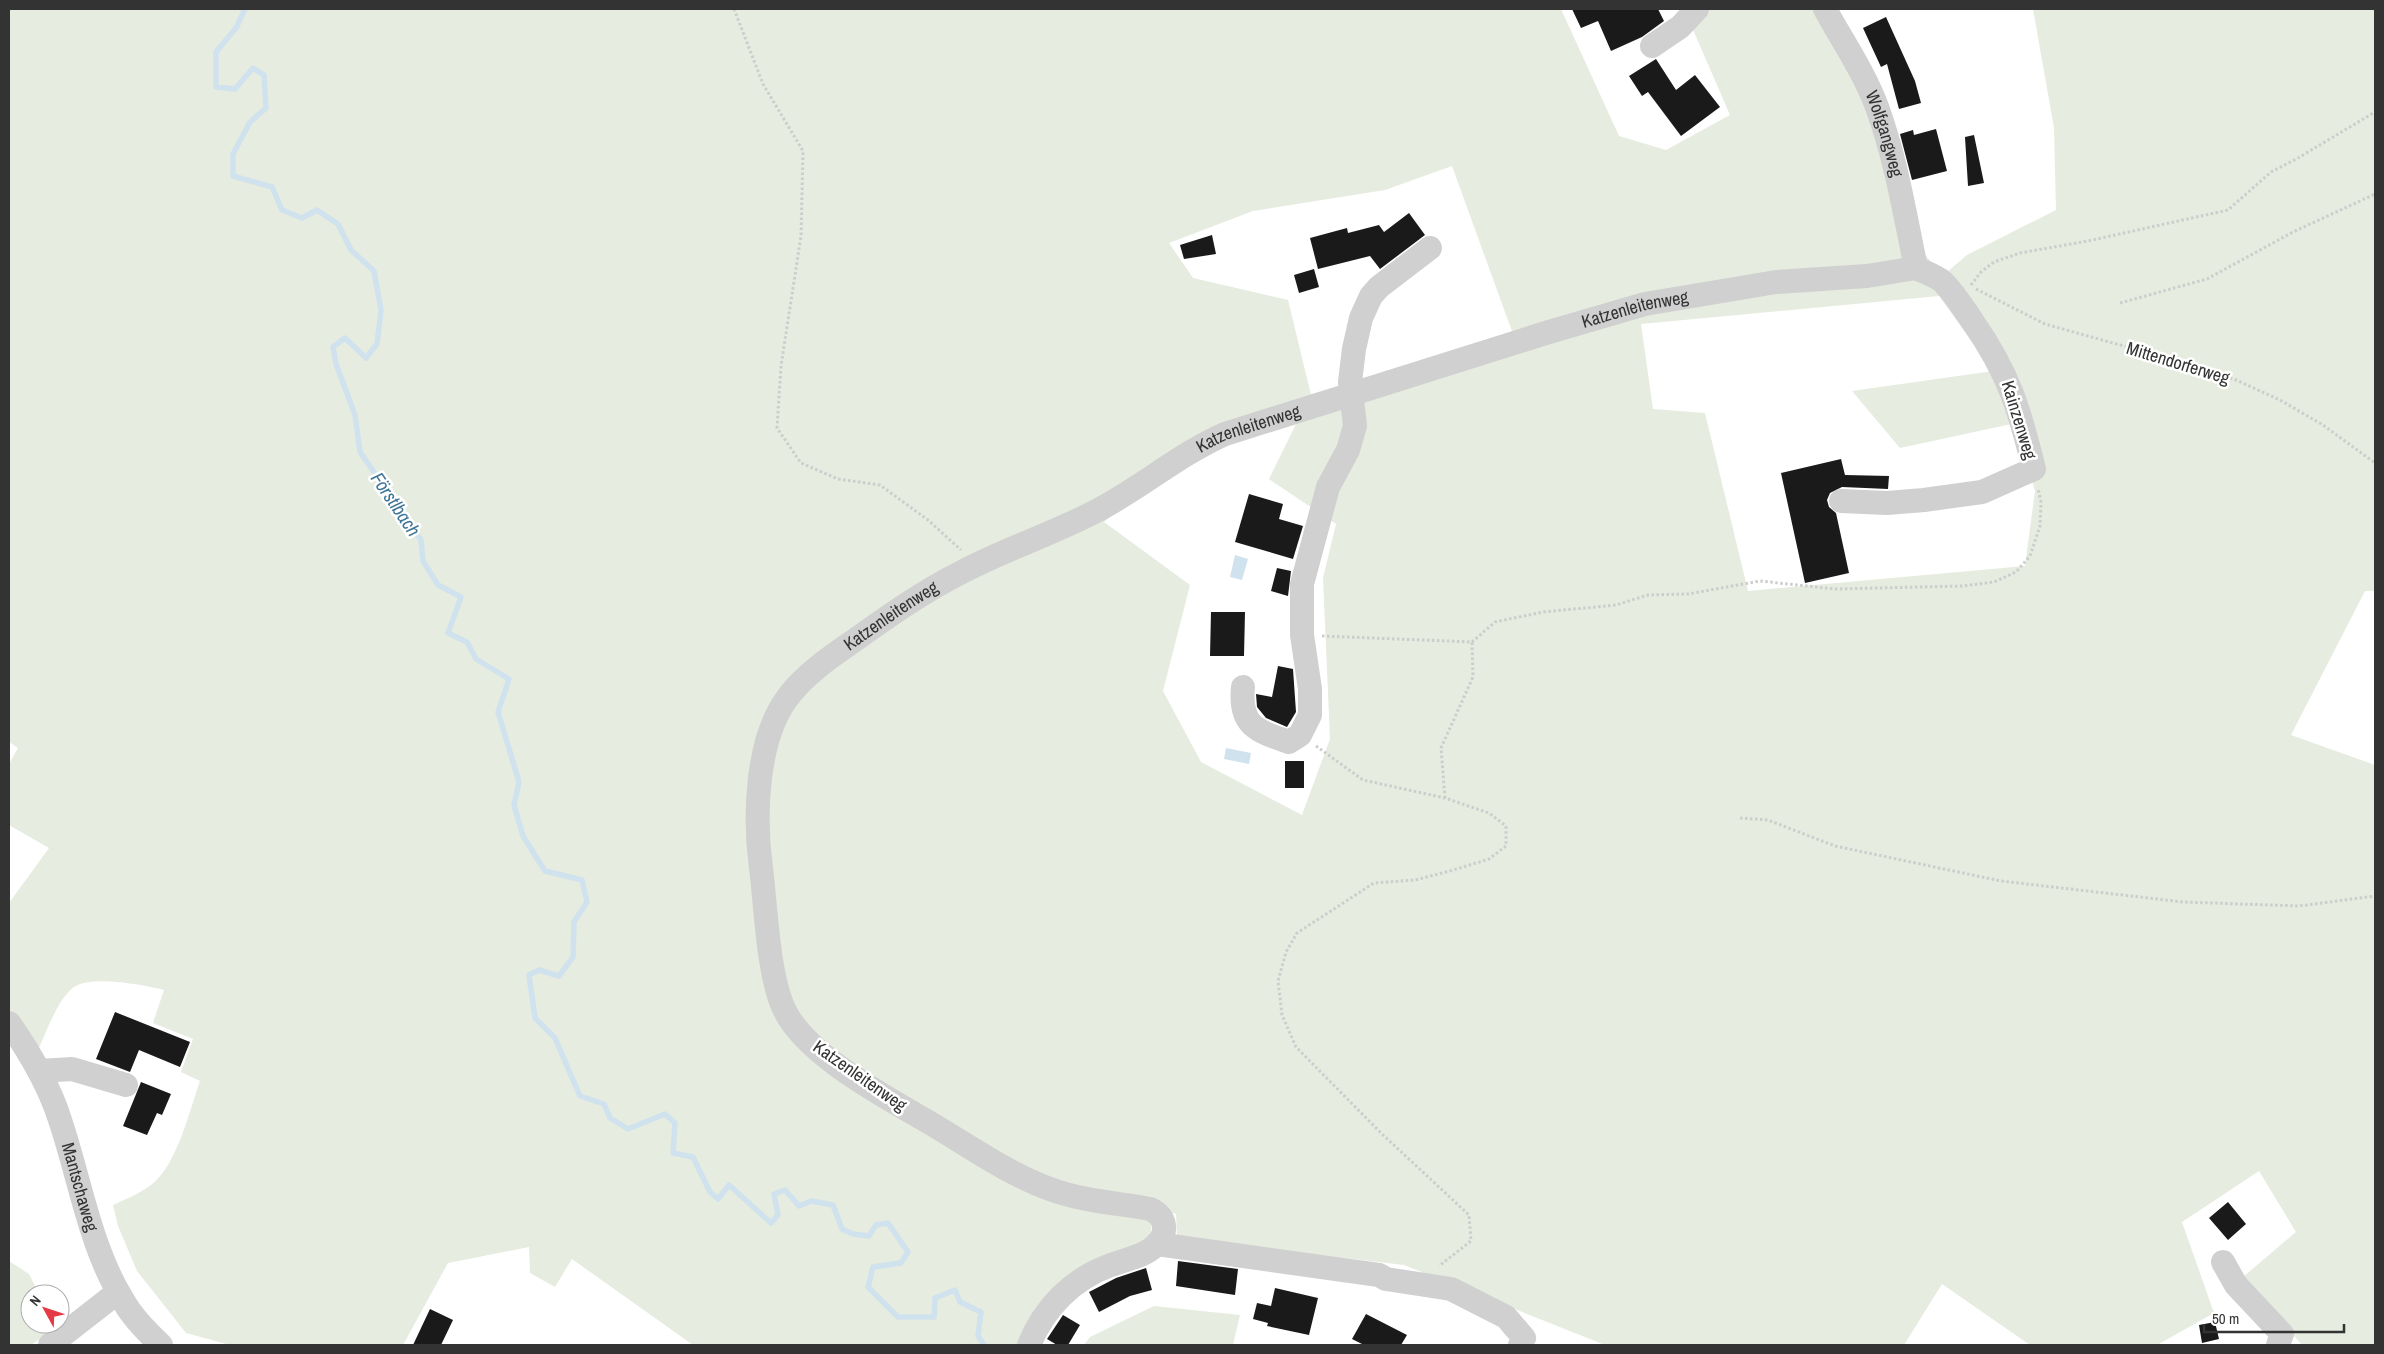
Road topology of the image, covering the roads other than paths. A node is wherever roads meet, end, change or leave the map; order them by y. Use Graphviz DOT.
graph roads {
  1 [pos="1697,9"];
  2 [pos="1825,9"];
  3 [pos="1652,46"];
  4 [pos="1430,248"];
  5 [pos="1916,268"];
  6 [pos="1350,394"];
  7 [pos="1841,501"];
  8 [pos="1243,686"];
  9 [pos="9,1023"];
  10 [pos="39,1071"];
  11 [pos="126,1085"];
  12 [pos="1156,1244"];
  13 [pos="2223,1262"];
  14 [pos="118,1292"];
  15 [pos="50,1345"];
  16 [pos="160,1345"];
  17 [pos="1028,1345"];
  18 [pos="1520,1345"];
  19 [pos="2278,1345"];
  1 -- 3 [label="street"];
  2 -- 5 [label="street, Wolfgangweg"];
  4 -- 6 [label="street"];
  5 -- 6 [label="street, Katzenleitenweg"];
  5 -- 7 [label="street, Kainzenweg"];
  6 -- 8 [label="street"];
  6 -- 12 [label="street, Katzenleitenweg"];
  9 -- 10 [label="street, Mantschaweg"];
  10 -- 11 [label="street"];
  10 -- 14 [label="street, Mantschaweg"];
  12 -- 17 [label="street"];
  12 -- 18 [label="street"];
  13 -- 19 [label="street"];
  14 -- 15 [label="street"];
  14 -- 16 [label="street, Mantschaweg"];
}
